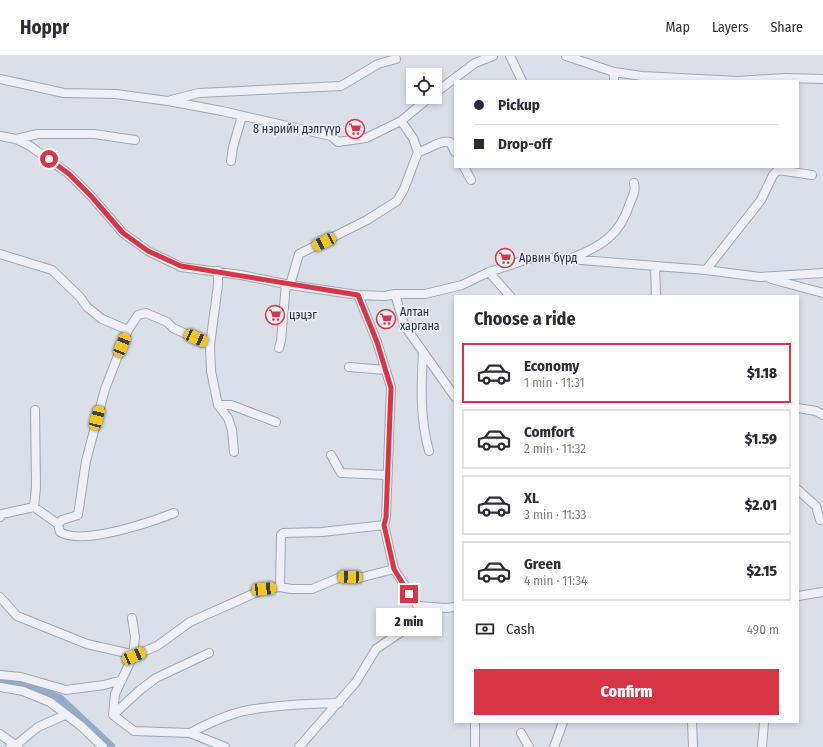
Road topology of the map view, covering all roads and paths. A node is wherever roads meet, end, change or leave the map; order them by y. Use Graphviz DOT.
graph roads {
  1 [pos="493,56"];
  2 [pos="510,56"];
  3 [pos="566,56"];
  4 [pos="396,59"];
  5 [pos="614,72"];
  6 [pos="629,78"];
  7 [pos="0,79"];
  8 [pos="823,79"];
  9 [pos="522,80"];
  10 [pos="614,80"];
  11 [pos="677,80"];
  12 [pos="442,88"];
  13 [pos="168,101"];
  14 [pos="421,104"];
  15 [pos="242,116"];
  16 [pos="400,121"];
  17 [pos="0,136"];
  18 [pos="16,139"];
  19 [pos="135,140"];
  20 [pos="454,150"];
  21 [pos="418,152"];
  22 [pos="231,161"];
  23 [pos="465,168"];
  24 [pos="812,175"];
  25 [pos="471,180"];
  26 [pos="634,183"];
  27 [pos="0,254"];
  28 [pos="569,259"];
  29 [pos="655,266"];
  30 [pos="706,270"];
  31 [pos="218,271"];
  32 [pos="489,272"];
  33 [pos="823,273"];
  34 [pos="760,276"];
  35 [pos="288,285"];
  36 [pos="823,293"];
  37 [pos="395,294"];
  38 [pos="358,295"];
  39 [pos="509,295"];
  40 [pos="656,295"];
  41 [pos="128,330"];
  42 [pos="210,345"];
  43 [pos="279,348"];
  44 [pos="423,353"];
  45 [pos="349,367"];
  46 [pos="386,370"];
  47 [pos="454,396"];
  48 [pos="218,405"];
  49 [pos="799,408"];
  50 [pos="35,410"];
  51 [pos="823,415"];
  52 [pos="276,422"];
  53 [pos="429,451"];
  54 [pos="234,452"];
  55 [pos="331,455"];
  56 [pos="387,475"];
  57 [pos="799,491"];
  58 [pos="34,507"];
  59 [pos="174,513"];
  60 [pos="0,517"];
  61 [pos="820,520"];
  62 [pos="58,524"];
  63 [pos="384,525"];
  64 [pos="394,569"];
  65 [pos="280,587"];
  66 [pos="823,592"];
  67 [pos="799,596"];
  68 [pos="0,597"];
  69 [pos="418,606"];
  70 [pos="454,607"];
  71 [pos="132,618"];
  72 [pos="209,653"];
  73 [pos="134,656"];
  74 [pos="0,675"];
  75 [pos="122,680"];
  76 [pos="0,687"];
  77 [pos="339,703"];
  78 [pos="65,715"];
  79 [pos="113,715"];
  80 [pos="475,723"];
  81 [pos="563,723"];
  82 [pos="692,723"];
  83 [pos="764,723"];
  84 [pos="521,732"];
  85 [pos="190,733"];
  86 [pos="0,734"];
  87 [pos="15,746"];
  88 [pos="102,747"];
  89 [pos="225,747"];
  90 [pos="299,747"];
  91 [pos="475,747"];
  92 [pos="529,747"];
  93 [pos="554,747"];
  94 [pos="693,747"];
  95 [pos="762,747"];
  1 -- 12 [label="street"];
  2 -- 9 [label="street"];
  3 -- 5 [label="street"];
  4 -- 13 [label="street"];
  5 -- 6 [label="street"];
  5 -- 10 [label="street"];
  6 -- 11 [label="street"];
  7 -- 13 [label="street"];
  8 -- 11 [label="street"];
  13 -- 15 [label="street"];
  14 -- 16 [label="street"];
  15 -- 16 [label="street"];
  15 -- 22 [label="street"];
  16 -- 21 [label="street"];
  17 -- 18 [label="street"];
  18 -- 19 [label="street"];
  18 -- 31 [label="street"];
  20 -- 21 [label="street"];
  21 -- 35 [label="street"];
  23 -- 25 [label="street"];
  24 -- 30 [label="street"];
  26 -- 28 [label="street"];
  27 -- 41 [label="street"];
  28 -- 29 [label="street"];
  28 -- 32 [label="street"];
  29 -- 30 [label="street"];
  29 -- 40 [label="street"];
  30 -- 34 [label="street"];
  31 -- 35 [label="street"];
  31 -- 42 [label="street"];
  32 -- 37 [label="street"];
  32 -- 39 [label="street"];
  33 -- 34 [label="street"];
  34 -- 36 [label="street"];
  35 -- 38 [label="street"];
  35 -- 43 [label="street"];
  37 -- 38 [label="street"];
  37 -- 44 [label="street"];
  38 -- 46 [label="street"];
  41 -- 42 [label="street"];
  41 -- 62 [label="street"];
  42 -- 48 [label="street"];
  44 -- 47 [label="street"];
  44 -- 53 [label="street"];
  45 -- 46 [label="street"];
  46 -- 56 [label="street"];
  48 -- 52 [label="street"];
  48 -- 54 [label="street"];
  49 -- 51 [label="street"];
  50 -- 58 [label="street"];
  55 -- 56 [label="street"];
  56 -- 63 [label="street"];
  57 -- 61 [label="street"];
  58 -- 60 [label="street"];
  58 -- 62 [label="street"];
  59 -- 62 [label="street"];
  63 -- 64 [label="street"];
  63 -- 65 [label="street"];
  64 -- 65 [label="street"];
  64 -- 69 [label="street"];
  65 -- 73 [label="street"];
  66 -- 67 [label="street"];
  68 -- 73 [label="street"];
  69 -- 70 [label="street"];
  69 -- 77 [label="street"];
  71 -- 73 [label="street"];
  72 -- 79 [label="street"];
  73 -- 75 [label="street"];
  74 -- 75 [label="street"];
  75 -- 79 [label="street"];
  76 -- 78 [label="street"];
  77 -- 85 [label="street"];
  77 -- 90 [label="street"];
  78 -- 87 [label="street"];
  78 -- 88 [label="street"];
  79 -- 85 [label="street"];
  80 -- 91 [label="street"];
  81 -- 93 [label="street"];
  82 -- 94 [label="street"];
  83 -- 95 [label="street"];
  84 -- 92 [label="street"];
  85 -- 89 [label="street"];
  86 -- 87 [label="street"];
}
